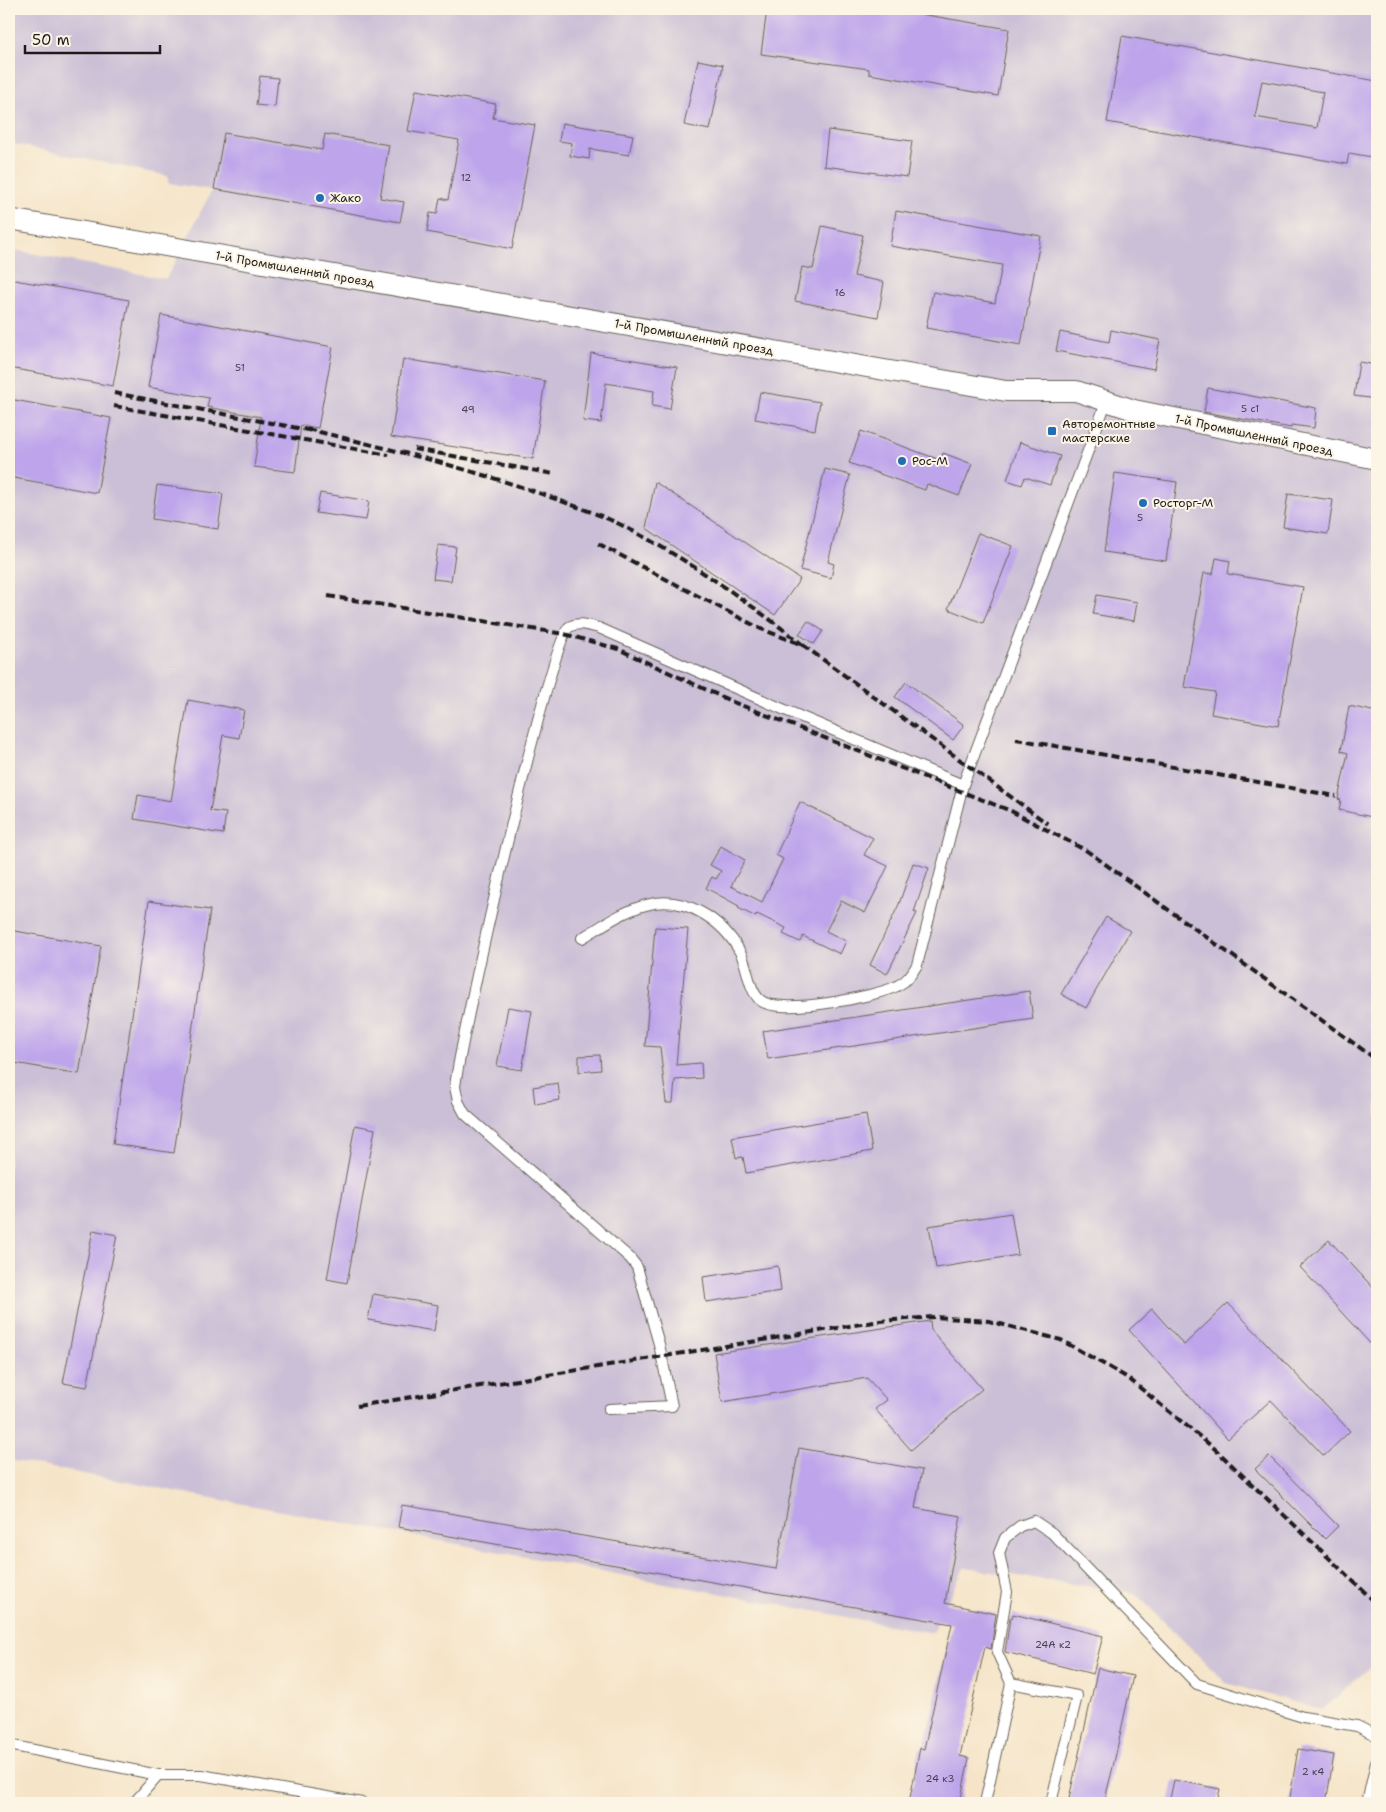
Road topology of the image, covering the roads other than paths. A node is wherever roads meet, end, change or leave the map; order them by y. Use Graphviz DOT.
graph roads {
  1 [pos="9,219"];
  2 [pos="1108,400"];
  3 [pos="1377,459"];
  4 [pos="963,785"];
  5 [pos="582,938"];
  6 [pos="609,1409"];
  7 [pos="1010,1683"];
  8 [pos="1377,1736"];
  9 [pos="9,1745"];
  10 [pos="1377,1758"];
  11 [pos="158,1775"];
  12 [pos="134,1803"];
  13 [pos="362,1803"];
  14 [pos="985,1803"];
  15 [pos="1051,1803"];
  16 [pos="1366,1803"];
  1 -- 2 [label="street, 1-й Промышленный проезд"];
  2 -- 3 [label="street, 1-й Промышленный проезд"];
  2 -- 4 [label="lane"];
  4 -- 5 [label="lane"];
  4 -- 6 [label="lane"];
  7 -- 8 [label="lane"];
  7 -- 14 [label="lane"];
  7 -- 15 [label="lane"];
  9 -- 11 [label="lane"];
  10 -- 16 [label="lane"];
  11 -- 12 [label="lane"];
  11 -- 13 [label="lane"];
}
